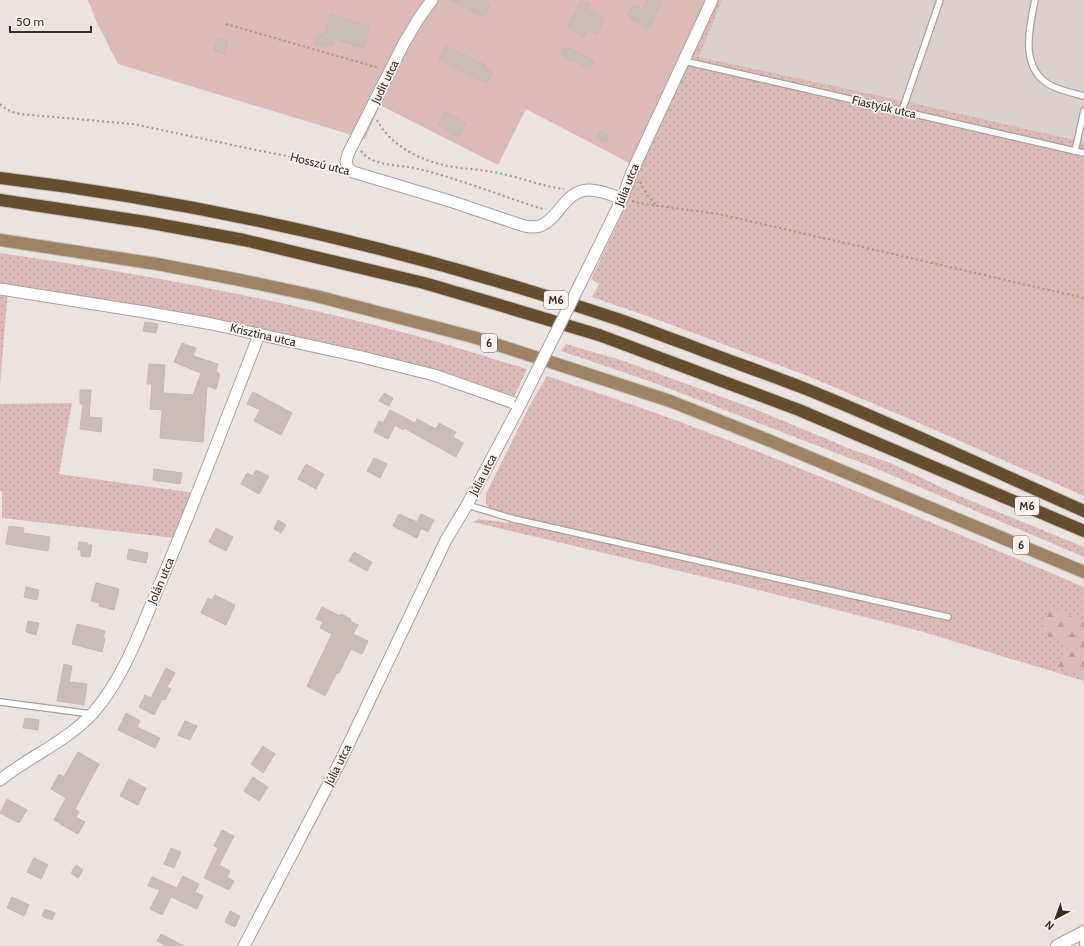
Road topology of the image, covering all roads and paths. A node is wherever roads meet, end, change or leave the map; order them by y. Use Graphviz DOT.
graph roads {
  1 [pos="432,0"];
  2 [pos="712,0"];
  3 [pos="940,0"];
  4 [pos="1035,0"];
  5 [pos="226,24"];
  6 [pos="684,61"];
  7 [pos="390,71"];
  8 [pos="1084,96"];
  9 [pos="0,104"];
  10 [pos="373,107"];
  11 [pos="902,111"];
  12 [pos="1084,111"];
  13 [pos="356,139"];
  14 [pos="1076,151"];
  15 [pos="1084,153"];
  16 [pos="635,165"];
  17 [pos="348,168"];
  18 [pos="0,178"];
  19 [pos="579,192"];
  20 [pos="622,199"];
  21 [pos="0,200"];
  22 [pos="658,206"];
  23 [pos="559,208"];
  24 [pos="0,240"];
  25 [pos="0,288"];
  26 [pos="1084,298"];
  27 [pos="259,335"];
  28 [pos="520,405"];
  29 [pos="467,505"];
  30 [pos="1084,511"];
  31 [pos="1084,531"];
  32 [pos="1084,572"];
  33 [pos="948,617"];
  34 [pos="0,702"];
  35 [pos="92,714"];
  36 [pos="0,780"];
  37 [pos="1083,932"];
  38 [pos="244,946"];
  39 [pos="1057,946"];
  40 [pos="1083,946"];
  1 -- 7 [label="street, Judit utca"];
  2 -- 6 [label="street, Júlia utca"];
  3 -- 11 [label="lane"];
  4 -- 8 [label="lane"];
  5 -- 7 [label="path"];
  6 -- 11 [label="lane, Fiastyúk utca"];
  6 -- 16 [label="street, Júlia utca"];
  7 -- 10 [label="street, Judit utca"];
  9 -- 17 [label="path, Hosszú utca"];
  10 -- 13 [label="street, Judit utca"];
  10 -- 19 [label="path"];
  11 -- 14 [label="lane, Fiastyúk utca"];
  12 -- 14 [label="lane"];
  13 -- 17 [label="street, Judit utca"];
  13 -- 23 [label="path"];
  14 -- 15 [label="lane, Fiastyúk utca"];
  16 -- 20 [label="street, Júlia utca"];
  16 -- 22 [label="path"];
  17 -- 23 [label="street, Hosszú utca"];
  18 -- 30 [label="highway, M6"];
  19 -- 20 [label="street"];
  19 -- 23 [label="street, Hosszú utca"];
  20 -- 22 [label="path"];
  20 -- 28 [label="street, Júlia utca, bridge"];
  21 -- 31 [label="highway, M6"];
  22 -- 26 [label="path"];
  24 -- 32 [label="main road, 6"];
  25 -- 27 [label="street, Krisztina utca"];
  27 -- 28 [label="street, Krisztina utca"];
  27 -- 35 [label="street, Jolán utca"];
  28 -- 29 [label="street, Júlia utca"];
  29 -- 33 [label="lane"];
  29 -- 38 [label="street, Júlia utca"];
  34 -- 35 [label="lane"];
  35 -- 36 [label="street, Jolán utca"];
  37 -- 39 [label="main road"];
  37 -- 40 [label="lane"];
}
